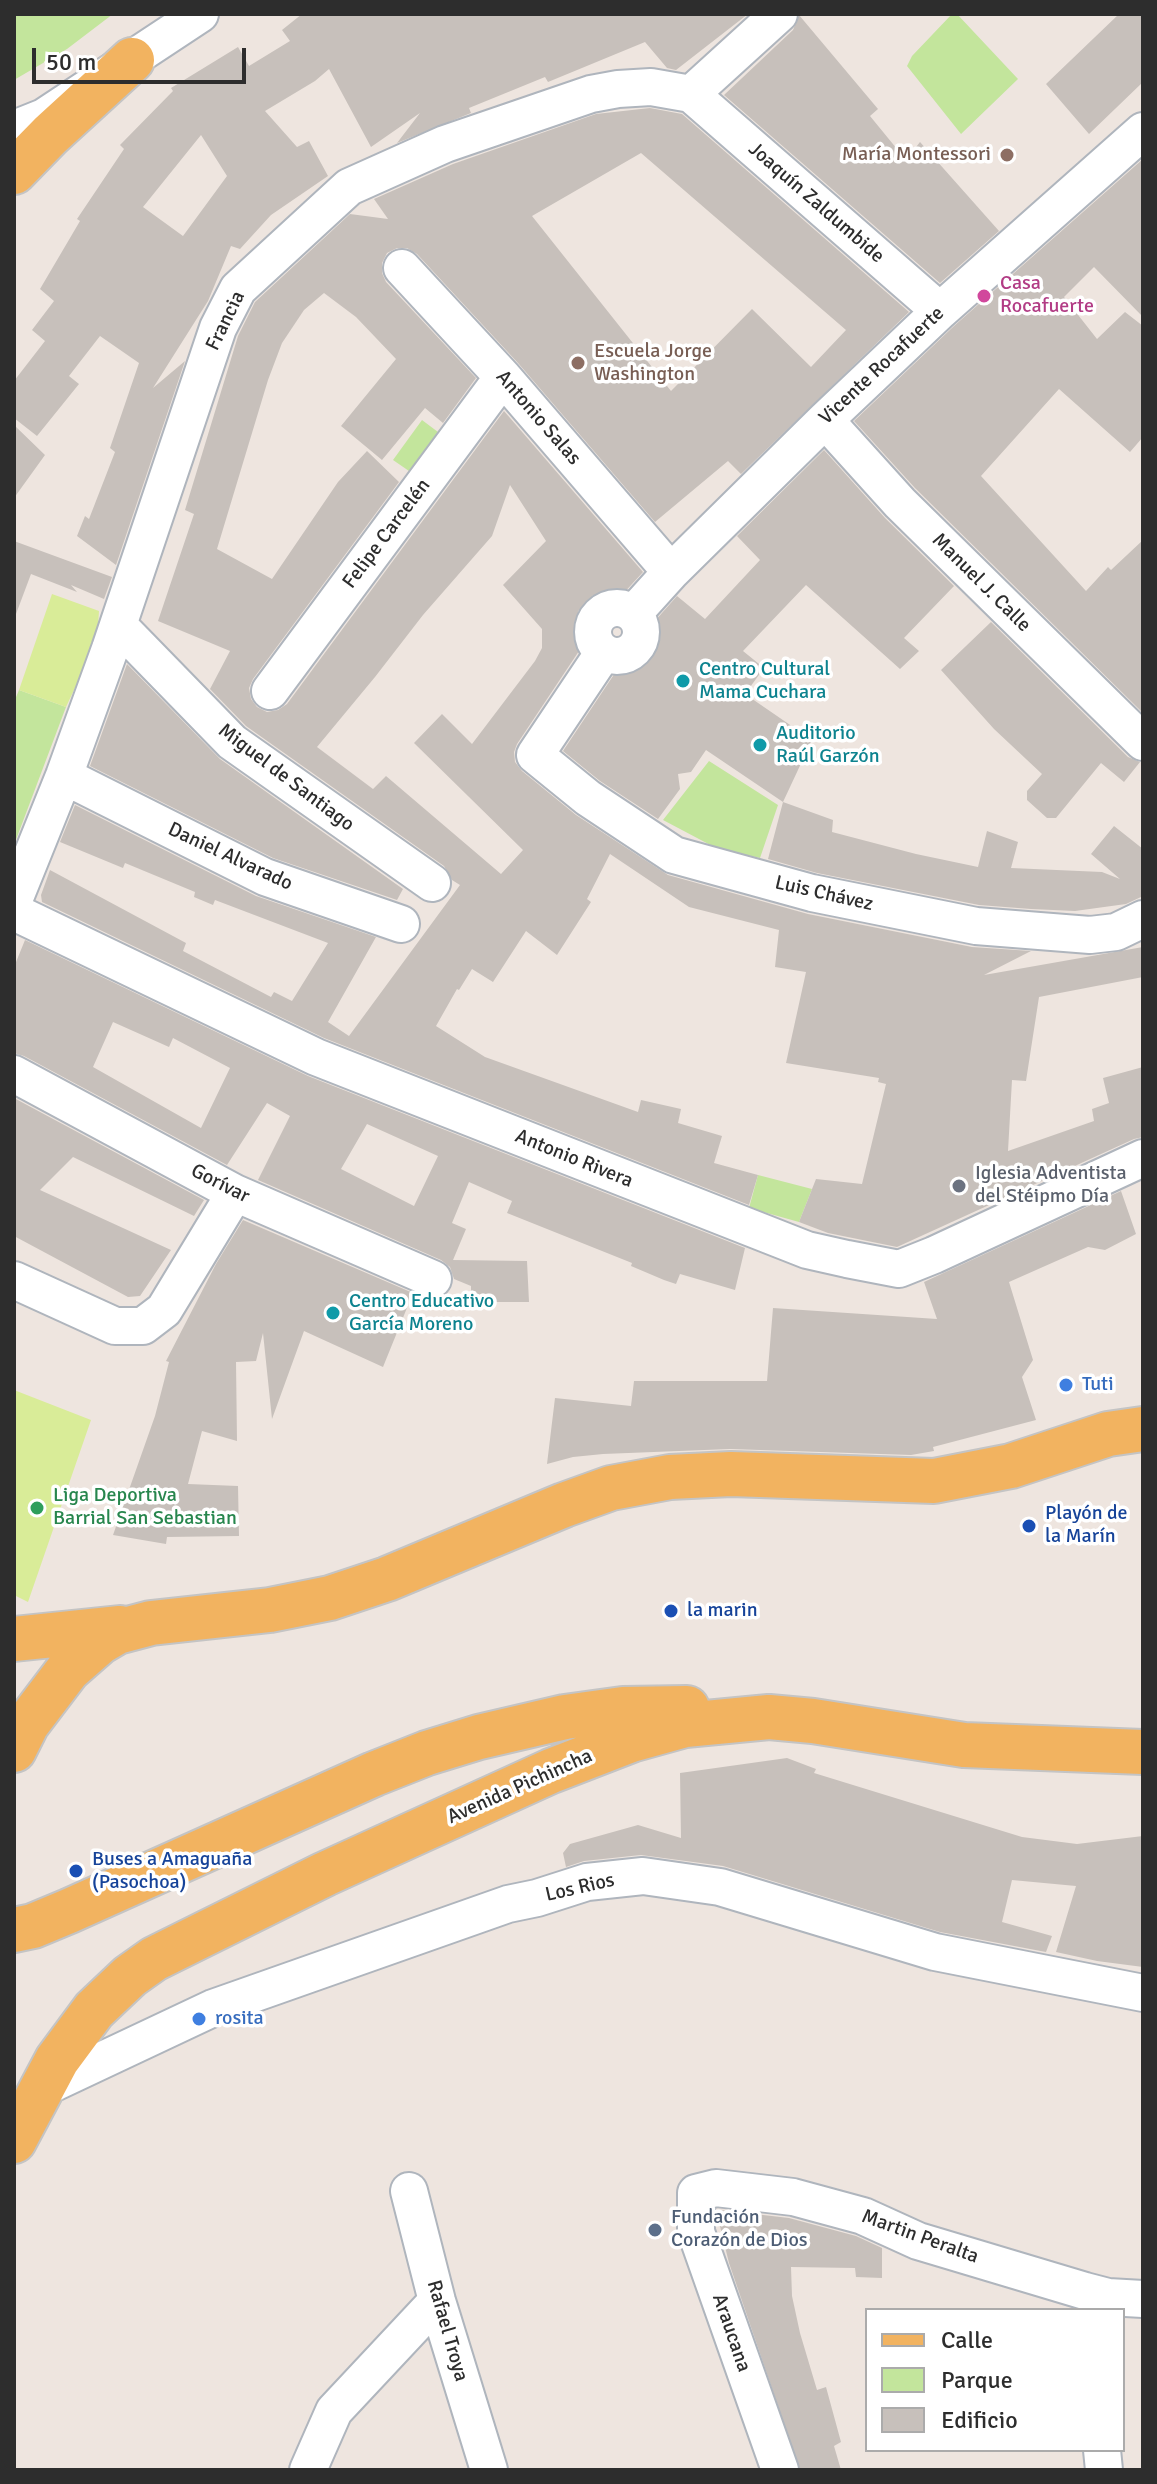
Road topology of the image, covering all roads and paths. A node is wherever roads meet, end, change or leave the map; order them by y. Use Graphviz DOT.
graph roads {
  1 [pos="200,14"];
  2 [pos="779,14"];
  3 [pos="132,60"];
  4 [pos="691,94"];
  5 [pos="19,124"];
  6 [pos="1143,131"];
  7 [pos="14,172"];
  8 [pos="402,268"];
  9 [pos="940,311"];
  10 [pos="503,377"];
  11 [pos="825,420"];
  12 [pos="671,572"];
  13 [pos="118,625"];
  14 [pos="270,691"];
  15 [pos="1143,742"];
  16 [pos="535,755"];
  17 [pos="64,776"];
  18 [pos="432,883"];
  19 [pos="14,900"];
  20 [pos="14,912"];
  21 [pos="1143,919"];
  22 [pos="401,924"];
  23 [pos="14,1074"];
  24 [pos="1143,1158"];
  25 [pos="235,1193"];
  26 [pos="433,1279"];
  27 [pos="14,1280"];
  28 [pos="1143,1410"];
  29 [pos="1125,1432"];
  30 [pos="131,1627"];
  31 [pos="14,1639"];
  32 [pos="769,1717"];
  33 [pos="14,1750"];
  34 [pos="1143,1752"];
  35 [pos="14,1930"];
  36 [pos="1143,1993"];
  37 [pos="39,2090"];
  38 [pos="14,2141"];
  39 [pos="409,2191"];
  40 [pos="696,2193"];
  41 [pos="1143,2299"];
  42 [pos="437,2301"];
  43 [pos="1093,2302"];
  44 [pos="308,2470"];
  45 [pos="489,2470"];
  46 [pos="780,2470"];
  1 -- 3 [label="street"];
  2 -- 4 [label="street"];
  3 -- 5 [label="street"];
  3 -- 7 [label="main road"];
  4 -- 9 [label="street, Joaquín Zaldumbide"];
  4 -- 13 [label="street, Francia"];
  6 -- 9 [label="street, Vicente Rocafuerte"];
  8 -- 10 [label="street, Antonio Salas"];
  9 -- 11 [label="street, Vicente Rocafuerte"];
  10 -- 12 [label="street, Antonio Salas"];
  10 -- 14 [label="street, Felipe Carcelén"];
  11 -- 12 [label="street, Vicente Rocafuerte"];
  11 -- 15 [label="street, Manuel J. Calle"];
  12 -- 16 [label="street, Vicente Rocafuerte"];
  13 -- 17 [label="street, Francia"];
  13 -- 18 [label="street, Miguel de Santiago"];
  16 -- 21 [label="street, Luis Chávez"];
  17 -- 19 [label="street, Francia"];
  17 -- 22 [label="street, Daniel Alvarado"];
  20 -- 24 [label="street, Antonio Rivera"];
  23 -- 25 [label="street, Gorívar"];
  25 -- 26 [label="street, Gorívar"];
  25 -- 27 [label="street"];
  28 -- 29 [label="street"];
  29 -- 30 [label="main road"];
  30 -- 31 [label="main road"];
  30 -- 33 [label="main road"];
  32 -- 34 [label="main road, Avenida Pichincha"];
  32 -- 35 [label="main road"];
  32 -- 37 [label="main road, Avenida Pichincha"];
  36 -- 37 [label="street, Los Rios"];
  37 -- 38 [label="main road, Avenida Pichincha"];
  39 -- 42 [label="street, Rafael Troya"];
  40 -- 43 [label="street, Martin Peralta"];
  40 -- 46 [label="street, Araucana"];
  41 -- 43 [label="street, Martin Peralta"];
  42 -- 44 [label="street"];
  42 -- 45 [label="street, Rafael Troya"];
}
